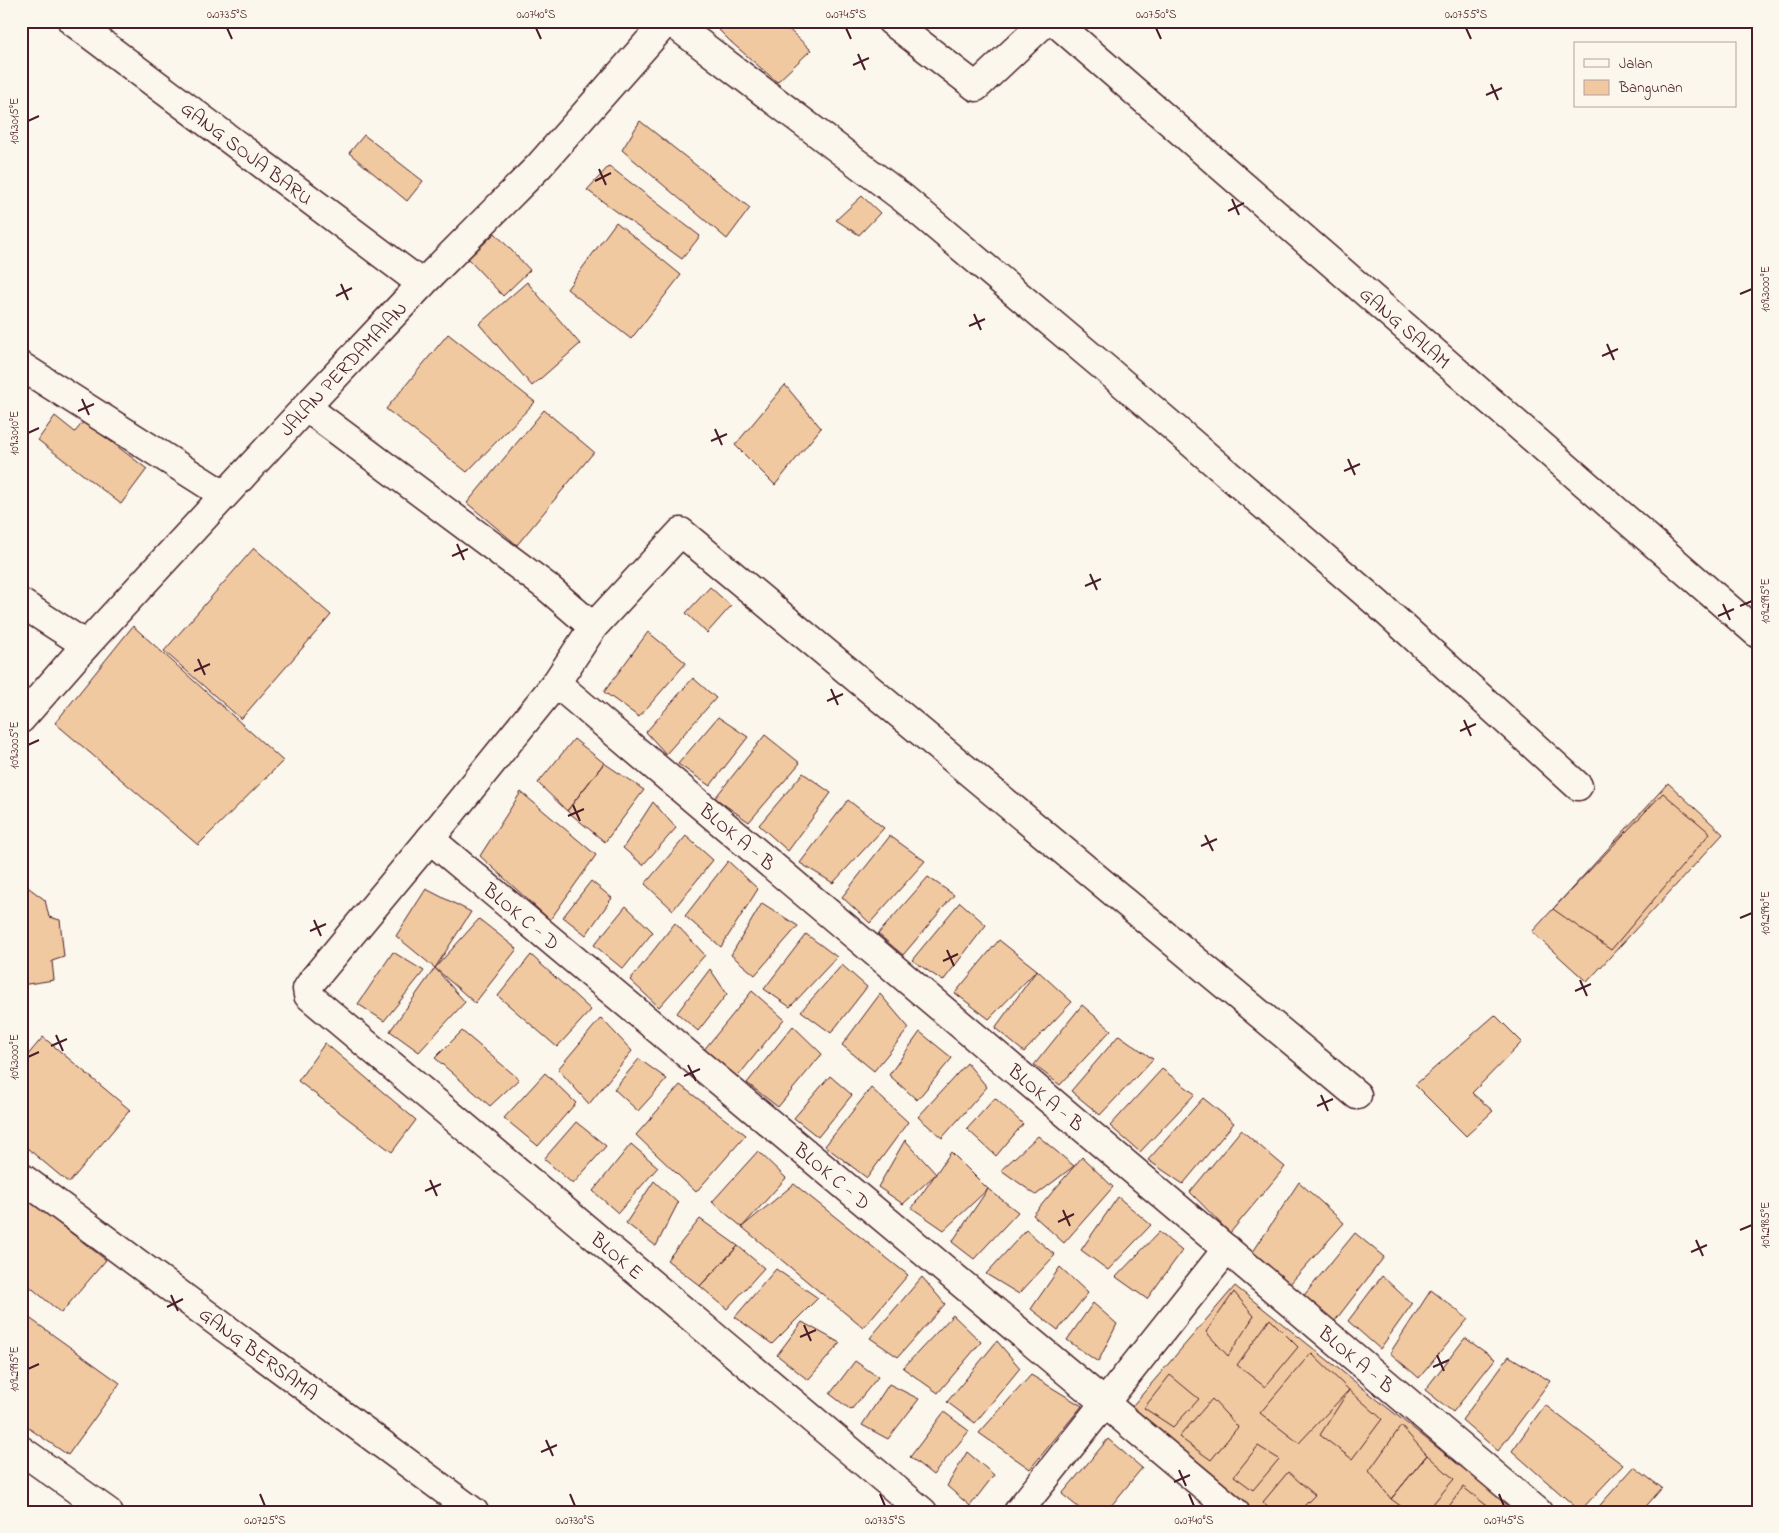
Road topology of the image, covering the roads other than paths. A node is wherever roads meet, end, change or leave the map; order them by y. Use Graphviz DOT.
graph roads {
  1 [pos="72,21"];
  2 [pos="668,21"];
  3 [pos="891,21"];
  4 [pos="1046,21"];
  5 [pos="1054,21"];
  6 [pos="422,284"];
  7 [pos="21,366"];
  8 [pos="306,407"];
  9 [pos="224,495"];
  10 [pos="21,602"];
  11 [pos="593,627"];
  12 [pos="1758,634"];
  13 [pos="86,645"];
  14 [pos="556,683"];
  15 [pos="21,718"];
  16 [pos="1578,786"];
  17 [pos="430,839"];
  18 [pos="1357,1095"];
  19 [pos="21,1177"];
  20 [pos="1227,1249"];
  21 [pos="1105,1404"];
  22 [pos="21,1450"];
  23 [pos="108,1512"];
  24 [pos="474,1512"];
  25 [pos="923,1512"];
  26 [pos="1018,1512"];
  27 [pos="1235,1512"];
  28 [pos="1538,1512"];
  1 -- 6 [label="street, GANG SOJA BARU"];
  2 -- 6 [label="street, JALAN PERDAMAIAN"];
  2 -- 16 [label="street"];
  3 -- 4 [label="street"];
  5 -- 12 [label="street, GANG SALAM"];
  6 -- 8 [label="street, JALAN PERDAMAIAN"];
  7 -- 9 [label="street"];
  8 -- 9 [label="street, JALAN PERDAMAIAN"];
  8 -- 11 [label="street"];
  9 -- 13 [label="street, JALAN PERDAMAIAN"];
  10 -- 13 [label="street"];
  11 -- 14 [label="street"];
  11 -- 18 [label="street"];
  13 -- 15 [label="street, JALAN PERDAMAIAN"];
  14 -- 17 [label="street"];
  14 -- 20 [label="street, BLOK A - B"];
  17 -- 21 [label="street, BLOK C - D"];
  17 -- 25 [label="street, BLOK E"];
  19 -- 24 [label="street, GANG BERSAMA"];
  20 -- 21 [label="street"];
  20 -- 28 [label="street, BLOK A - B"];
  21 -- 26 [label="street"];
  21 -- 27 [label="street, BLOK C - D"];
  22 -- 23 [label="street"];
}
